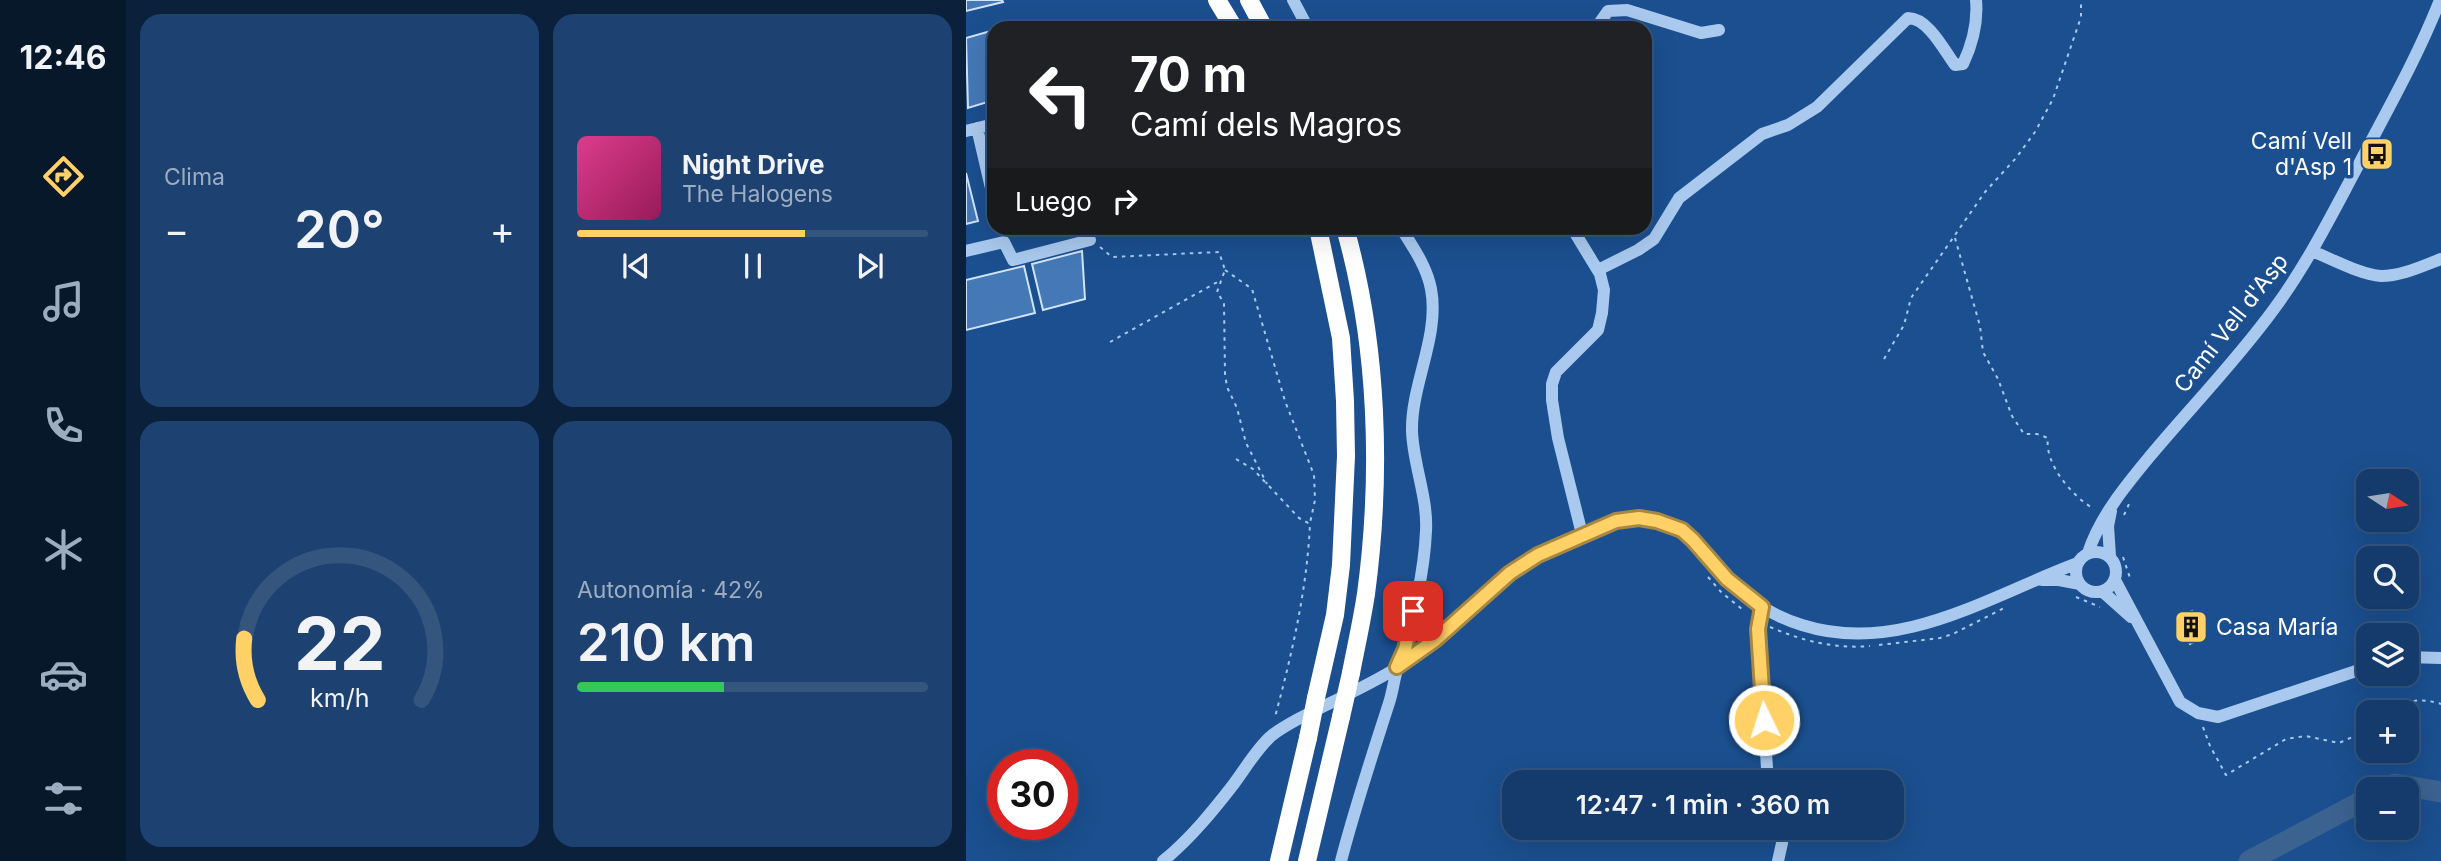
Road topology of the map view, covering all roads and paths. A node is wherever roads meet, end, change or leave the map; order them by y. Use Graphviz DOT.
graph roads {
  1 [pos="1217,0"];
  2 [pos="1249,0"];
  3 [pos="1293,0"];
  4 [pos="1976,0"];
  5 [pos="2081,0"];
  6 [pos="2440,0"];
  7 [pos="1230,21"];
  8 [pos="1260,21"];
  9 [pos="1304,21"];
  10 [pos="1601,21"];
  11 [pos="1719,30"];
  12 [pos="971,129"];
  13 [pos="987,179"];
  14 [pos="1002,235"];
  15 [pos="1319,235"];
  16 [pos="1347,235"];
  17 [pos="1405,235"];
  18 [pos="1576,235"];
  19 [pos="1955,237"];
  20 [pos="1090,240"];
  21 [pos="1004,242"];
  22 [pos="966,251"];
  23 [pos="2312,251"];
  24 [pos="2441,259"];
  25 [pos="1225,270"];
  26 [pos="1598,270"];
  27 [pos="1222,280"];
  28 [pos="1110,342"];
  29 [pos="1884,359"];
  30 [pos="1236,460"];
  31 [pos="1268,484"];
  32 [pos="2129,503"];
  33 [pos="2109,513"];
  34 [pos="2122,520"];
  35 [pos="1310,524"];
  36 [pos="1583,534"];
  37 [pos="2088,552"];
  38 [pos="2116,556"];
  39 [pos="2078,564"];
  40 [pos="1704,572"];
  41 [pos="2115,580"];
  42 [pos="2036,581"];
  43 [pos="2076,589"];
  44 [pos="2103,592"];
  45 [pos="2123,604"];
  46 [pos="1762,607"];
  47 [pos="2008,607"];
  48 [pos="1759,621"];
  49 [pos="2419,658"];
  50 [pos="2441,660"];
  51 [pos="1397,667"];
  52 [pos="2356,671"];
  53 [pos="2419,701"];
  54 [pos="2441,704"];
  55 [pos="2198,713"];
  56 [pos="2356,735"];
  57 [pos="1270,738"];
  58 [pos="1768,770"];
  59 [pos="1782,840"];
  60 [pos="1163,861"];
  61 [pos="1279,861"];
  62 [pos="1307,861"];
  63 [pos="1341,861"];
  64 [pos="1778,861"];
  1 -- 7 [label="highway"];
  2 -- 8 [label="highway"];
  3 -- 9 [label="street"];
  4 -- 26 [label="street"];
  5 -- 19 [label="path"];
  6 -- 23 [label="street, Camí Vell d'Asp"];
  10 -- 11 [label="street"];
  12 -- 13 [label="street"];
  14 -- 21 [label="street"];
  15 -- 61 [label="highway, bridge"];
  16 -- 62 [label="highway, bridge"];
  17 -- 51 [label="street"];
  18 -- 26 [label="street"];
  19 -- 29 [label="path"];
  19 -- 33 [label="path"];
  20 -- 21 [label="street"];
  20 -- 25 [label="path"];
  21 -- 22 [label="street"];
  23 -- 24 [label="street"];
  23 -- 33 [label="street, Camí Vell d'Asp"];
  25 -- 27 [label="path"];
  25 -- 35 [label="path"];
  26 -- 36 [label="street"];
  27 -- 28 [label="path"];
  27 -- 31 [label="path"];
  30 -- 31 [label="path"];
  31 -- 35 [label="path"];
  32 -- 34 [label="path"];
  33 -- 37 [label="street, Camí Vell d'Asp"];
  33 -- 38 [label="street"];
  35 -- 57 [label="path"];
  36 -- 46 [label="street"];
  36 -- 51 [label="street"];
  37 -- 38 [label="street"];
  37 -- 39 [label="street"];
  38 -- 41 [label="street"];
  38 -- 45 [label="path"];
  39 -- 42 [label="street"];
  39 -- 43 [label="street"];
  40 -- 48 [label="path"];
  41 -- 44 [label="street"];
  41 -- 45 [label="street"];
  42 -- 43 [label="street"];
  42 -- 46 [label="street"];
  43 -- 44 [label="street"];
  43 -- 45 [label="path"];
  44 -- 45 [label="street"];
  45 -- 55 [label="street"];
  46 -- 48 [label="street"];
  47 -- 48 [label="path"];
  48 -- 58 [label="street"];
  49 -- 50 [label="street"];
  51 -- 57 [label="street"];
  51 -- 63 [label="street"];
  52 -- 55 [label="street"];
  53 -- 54 [label="path"];
  55 -- 56 [label="path"];
  57 -- 60 [label="street"];
  59 -- 64 [label="street"];
}
